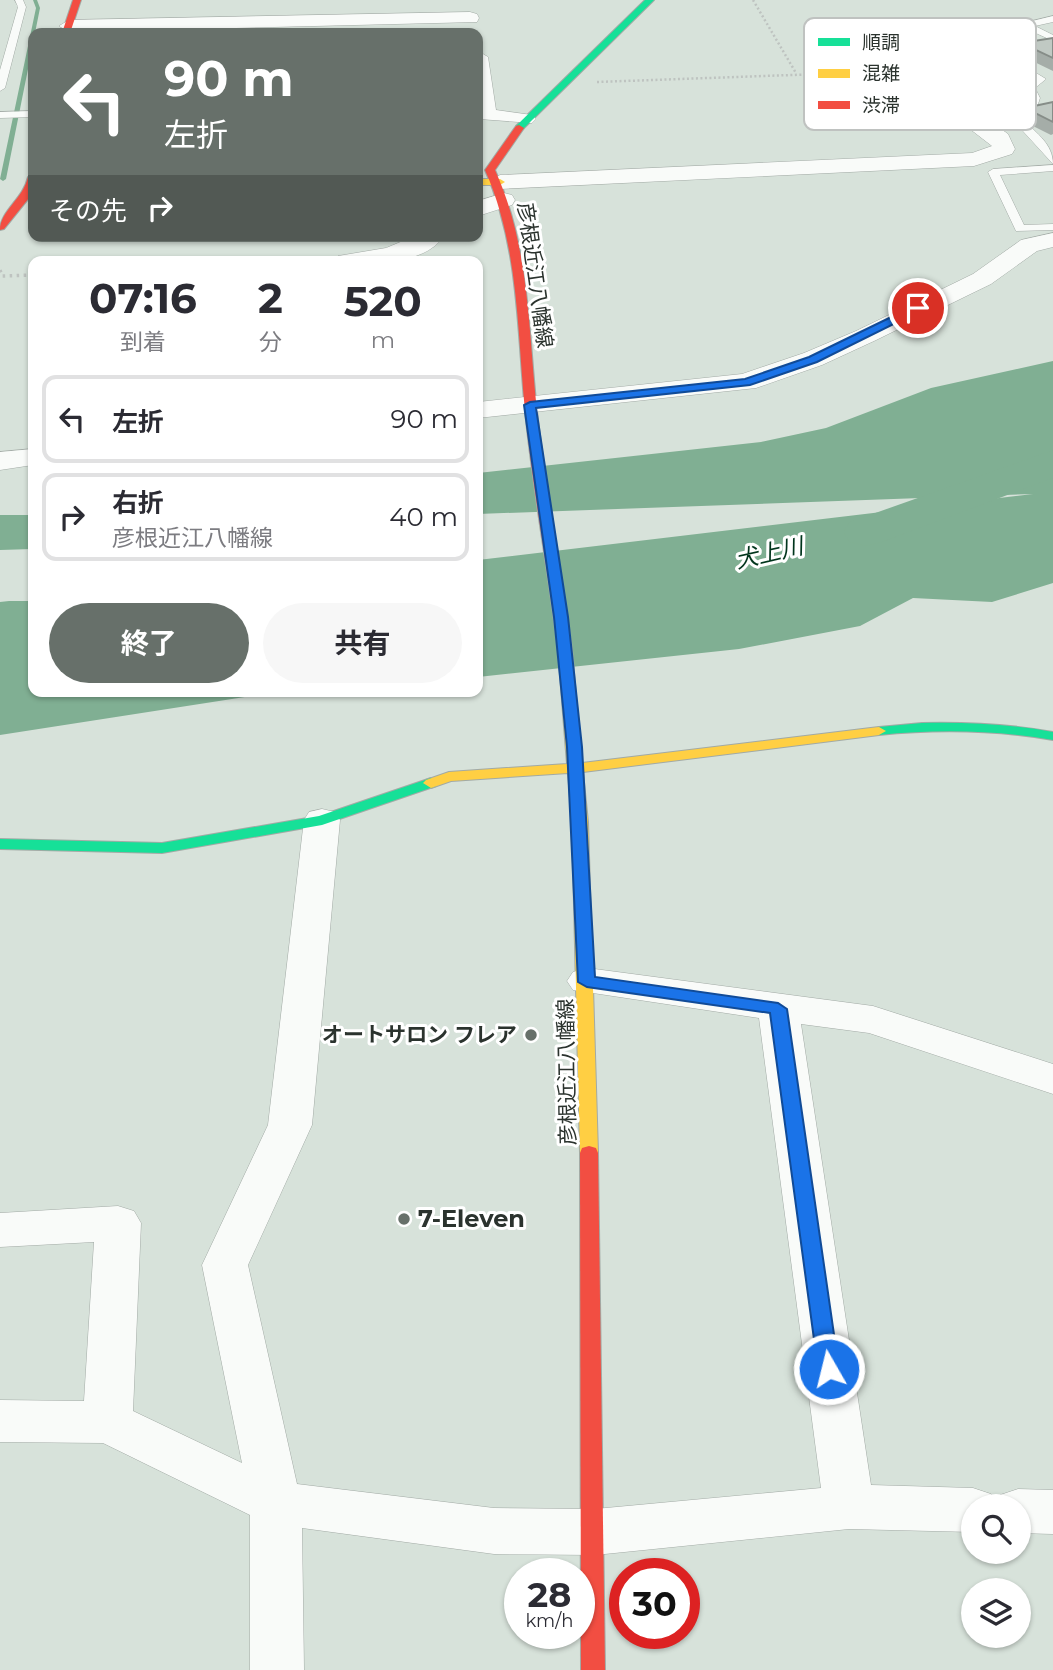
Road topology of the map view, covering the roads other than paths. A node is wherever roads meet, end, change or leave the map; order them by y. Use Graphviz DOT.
graph roads {
  1 [pos="19,0"];
  2 [pos="77,0"];
  3 [pos="225,0"];
  4 [pos="311,0"];
  5 [pos="650,0"];
  6 [pos="57,5"];
  7 [pos="147,7"];
  8 [pos="470,10"];
  9 [pos="1053,19"];
  10 [pos="309,21"];
  11 [pos="1036,23"];
  12 [pos="69,27"];
  13 [pos="1036,30"];
  14 [pos="1053,38"];
  15 [pos="1036,75"];
  16 [pos="1041,79"];
  17 [pos="1053,80"];
  18 [pos="1036,83"];
  19 [pos="0,88"];
  20 [pos="483,108"];
  21 [pos="28,114"];
  22 [pos="1041,114"];
  23 [pos="0,115"];
  24 [pos="1036,115"];
  25 [pos="525,119"];
  26 [pos="988,130"];
  27 [pos="1031,130"];
  28 [pos="1048,144"];
  29 [pos="1053,161"];
  30 [pos="1053,168"];
  31 [pos="494,188"];
  32 [pos="28,192"];
  33 [pos="483,202"];
  34 [pos="0,227"];
  35 [pos="1053,227"];
  36 [pos="1053,240"];
  37 [pos="424,242"];
  38 [pos="390,256"];
  39 [pos="483,410"];
  40 [pos="530,410"];
  41 [pos="28,458"];
  42 [pos="0,461"];
  43 [pos="1053,736"];
  44 [pos="577,768"];
  45 [pos="321,820"];
  46 [pos="0,844"];
  47 [pos="587,982"];
  48 [pos="778,1009"];
  49 [pos="1053,1079"];
  50 [pos="0,1230"];
  51 [pos="0,1421"];
  52 [pos="108,1422"];
  53 [pos="276,1503"];
  54 [pos="849,1507"];
  55 [pos="961,1510"];
  56 [pos="1031,1511"];
  57 [pos="1053,1512"];
  58 [pos="595,1532"];
  59 [pos="276,1670"];
  60 [pos="593,1670"];
  1 -- 19 [label="lane"];
  2 -- 12 [label="main road"];
  3 -- 7 [label="street"];
  4 -- 10 [label="street"];
  5 -- 25 [label="main road, 彦根近江八幡線"];
  6 -- 12 [label="main road"];
  8 -- 10 [label="street"];
  9 -- 11 [label="lane"];
  10 -- 12 [label="street"];
  13 -- 14 [label="lane"];
  15 -- 16 [label="lane"];
  16 -- 17 [label="lane"];
  16 -- 18 [label="lane"];
  20 -- 25 [label="street"];
  21 -- 23 [label="lane"];
  22 -- 24 [label="lane"];
  25 -- 31 [label="main road, 彦根近江八幡線"];
  26 -- 31 [label="street"];
  27 -- 28 [label="lane"];
  28 -- 29 [label="lane"];
  30 -- 35 [label="lane"];
  31 -- 33 [label="street"];
  31 -- 40 [label="main road, 彦根近江八幡線"];
  32 -- 34 [label="main road"];
  36 -- 40 [label="street"];
  37 -- 38 [label="street"];
  39 -- 40 [label="street"];
  40 -- 44 [label="main road, 彦根近江八幡線"];
  41 -- 42 [label="street"];
  43 -- 44 [label="main road"];
  44 -- 45 [label="main road"];
  44 -- 47 [label="main road, 彦根近江八幡線"];
  45 -- 46 [label="main road"];
  45 -- 53 [label="street"];
  47 -- 48 [label="street"];
  47 -- 58 [label="main road, 彦根近江八幡線"];
  48 -- 49 [label="street"];
  48 -- 54 [label="street"];
  50 -- 52 [label="street"];
  51 -- 52 [label="street"];
  52 -- 53 [label="street"];
  53 -- 58 [label="street"];
  53 -- 59 [label="street"];
  54 -- 55 [label="street"];
  54 -- 58 [label="street"];
  56 -- 57 [label="street"];
  58 -- 60 [label="main road, 彦根近江八幡線"];
}
